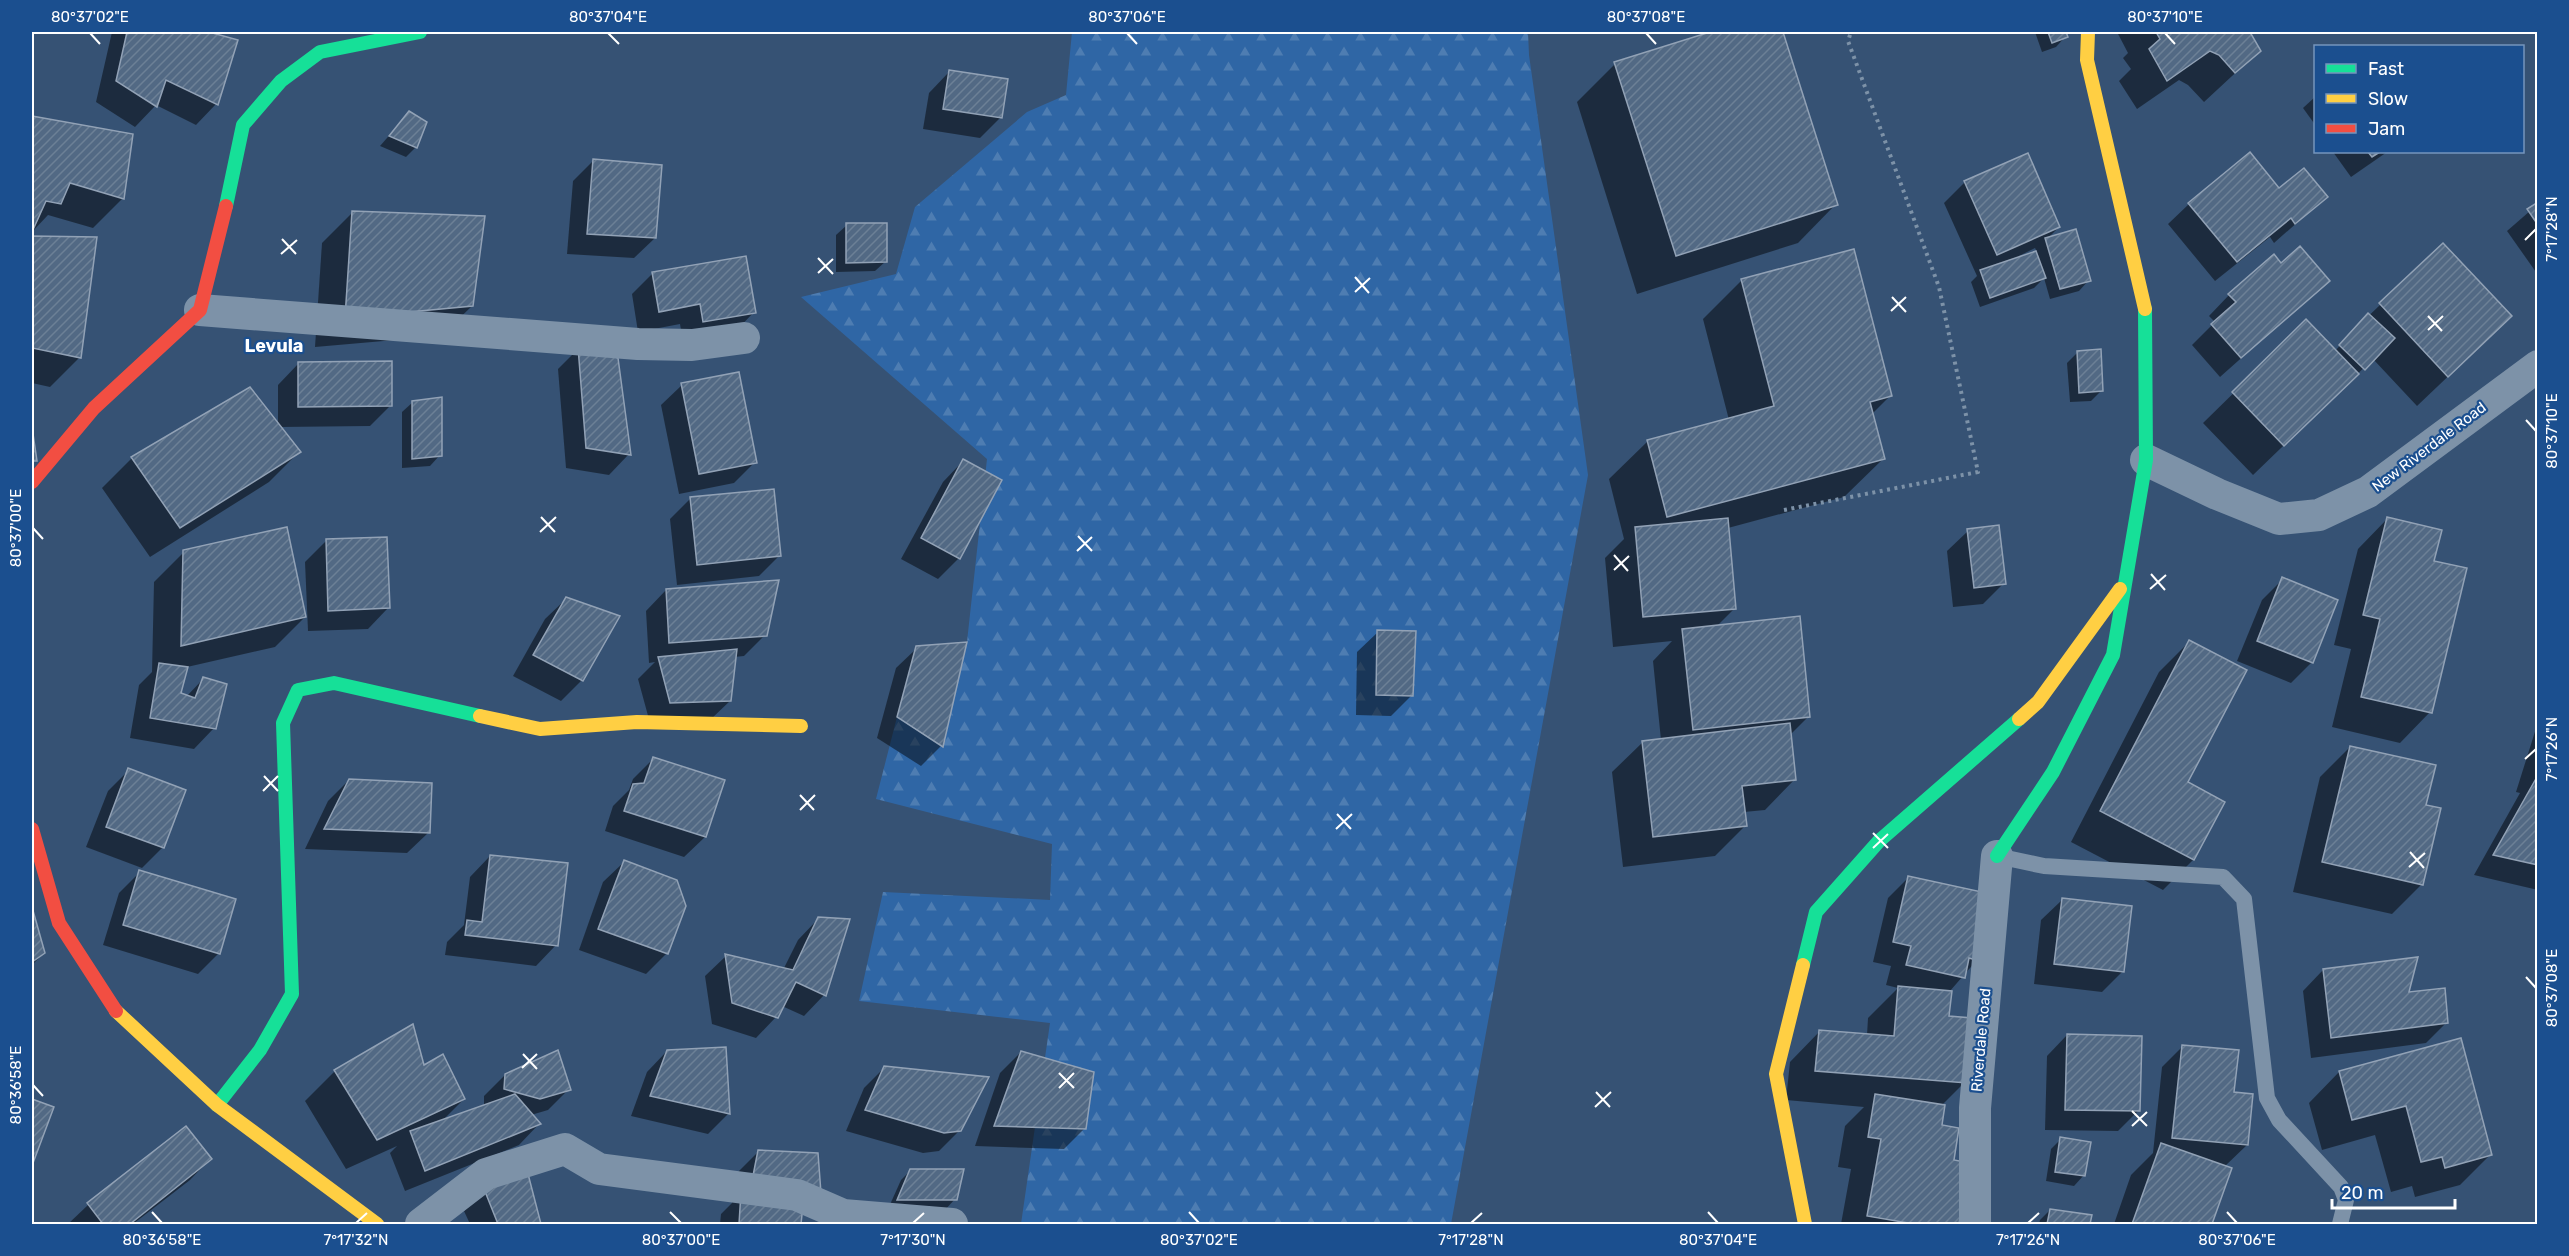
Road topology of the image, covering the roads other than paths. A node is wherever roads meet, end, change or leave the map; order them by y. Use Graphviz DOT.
graph roads {
  1 [pos="420,32"];
  2 [pos="2088,32"];
  3 [pos="200,310"];
  4 [pos="744,338"];
  5 [pos="2538,366"];
  6 [pos="2146,460"];
  7 [pos="32,482"];
  8 [pos="2124,584"];
  9 [pos="801,726"];
  10 [pos="32,829"];
  11 [pos="1997,856"];
  12 [pos="217,1105"];
  13 [pos="377,1224"];
  14 [pos="422,1224"];
  15 [pos="952,1224"];
  16 [pos="1805,1224"];
  17 [pos="1975,1224"];
  18 [pos="2340,1224"];
  1 -- 3 [label="street"];
  2 -- 6 [label="street"];
  3 -- 4 [label="street"];
  3 -- 7 [label="street"];
  5 -- 6 [label="street, New Riverdale Road"];
  6 -- 8 [label="street"];
  8 -- 11 [label="street"];
  8 -- 16 [label="street"];
  9 -- 12 [label="street"];
  10 -- 12 [label="street"];
  11 -- 17 [label="street, Riverdale Road"];
  11 -- 18 [label="lane"];
  12 -- 13 [label="street"];
  14 -- 15 [label="street"];
}
